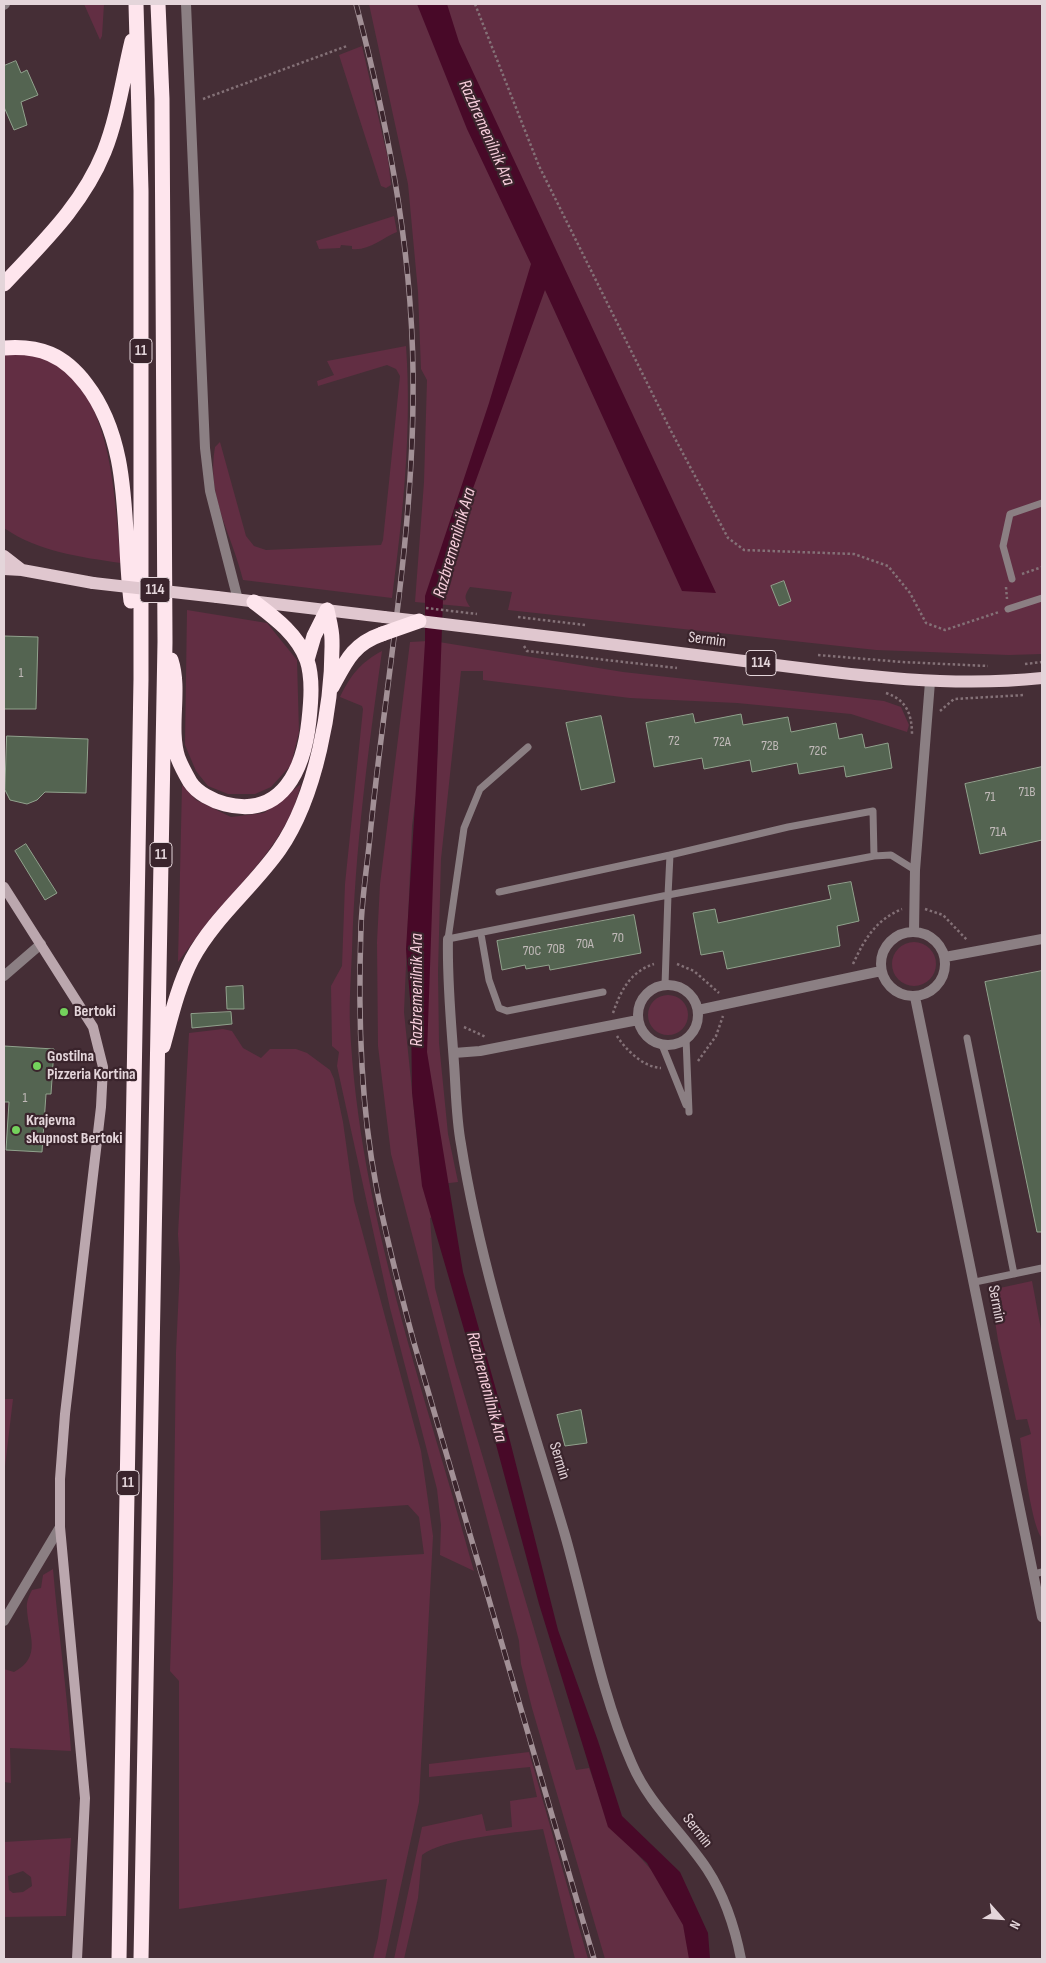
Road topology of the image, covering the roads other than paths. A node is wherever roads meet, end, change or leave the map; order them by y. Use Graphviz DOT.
graph roads {
  1 [pos="136,4"];
  2 [pos="158,4"];
  3 [pos="186,4"];
  4 [pos="137,23"];
  5 [pos="4,284"];
  6 [pos="4,348"];
  7 [pos="1042,503"];
  8 [pos="4,556"];
  9 [pos="4,569"];
  10 [pos="22,570"];
  11 [pos="1012,579"];
  12 [pos="1042,598"];
  13 [pos="238,600"];
  14 [pos="254,602"];
  15 [pos="1008,609"];
  16 [pos="327,610"];
  17 [pos="421,614"];
  18 [pos="165,642"];
  19 [pos="307,660"];
  20 [pos="1042,678"];
  21 [pos="141,679"];
  22 [pos="930,682"];
  23 [pos="328,692"];
  24 [pos="528,747"];
  25 [pos="670,854"];
  26 [pos="874,856"];
  27 [pos="915,870"];
  28 [pos="4,888"];
  29 [pos="499,892"];
  30 [pos="668,895"];
  31 [pos="914,932"];
  32 [pos="481,934"];
  33 [pos="448,939"];
  34 [pos="1042,939"];
  35 [pos="40,944"];
  36 [pos="945,957"];
  37 [pos="881,971"];
  38 [pos="4,976"];
  39 [pos="665,985"];
  40 [pos="603,992"];
  41 [pos="915,997"];
  42 [pos="698,1010"];
  43 [pos="638,1020"];
  44 [pos="967,1038"];
  45 [pos="686,1039"];
  46 [pos="662,1045"];
  47 [pos="454,1053"];
  48 [pos="157,1069"];
  49 [pos="1042,1268"];
  50 [pos="1014,1274"];
  51 [pos="975,1282"];
  52 [pos="60,1527"];
  53 [pos="1038,1573"];
  54 [pos="1042,1617"];
  55 [pos="4,1621"];
  56 [pos="77,1959"];
  57 [pos="119,1959"];
  58 [pos="142,1959"];
  59 [pos="741,1959"];
  1 -- 4 [label="highway, 11"];
  2 -- 18 [label="highway, 11"];
  3 -- 13 [label="street"];
  4 -- 5 [label="highway"];
  4 -- 21 [label="highway, 11"];
  6 -- 21 [label="highway"];
  7 -- 11 [label="lane"];
  8 -- 10 [label="main road, 114"];
  9 -- 10 [label="main road, 114"];
  10 -- 13 [label="main road, 114, bridge"];
  12 -- 15 [label="lane"];
  13 -- 14 [label="main road, 114"];
  14 -- 16 [label="main road, 114"];
  14 -- 19 [label="highway"];
  16 -- 17 [label="main road, 114, bridge"];
  16 -- 19 [label="highway"];
  16 -- 23 [label="highway"];
  17 -- 22 [label="main road, Sermin / 114"];
  17 -- 23 [label="highway, bridge"];
  18 -- 19 [label="highway"];
  18 -- 48 [label="highway, 11"];
  20 -- 22 [label="main road, Sermin / 114"];
  21 -- 57 [label="highway, 11"];
  22 -- 27 [label="street"];
  23 -- 48 [label="highway"];
  24 -- 33 [label="lane"];
  25 -- 26 [label="lane"];
  25 -- 29 [label="lane"];
  25 -- 30 [label="lane"];
  26 -- 27 [label="lane"];
  26 -- 30 [label="lane"];
  27 -- 31 [label="street"];
  28 -- 35 [label="street"];
  30 -- 32 [label="lane"];
  30 -- 39 [label="lane"];
  31 -- 36 [label="street"];
  31 -- 37 [label="street"];
  32 -- 33 [label="lane"];
  32 -- 40 [label="lane"];
  33 -- 47 [label="street, Sermin"];
  34 -- 36 [label="street"];
  35 -- 38 [label="street"];
  35 -- 52 [label="street"];
  36 -- 41 [label="street"];
  37 -- 41 [label="street"];
  37 -- 42 [label="street"];
  39 -- 42 [label="street"];
  39 -- 43 [label="street"];
  41 -- 51 [label="street, Sermin"];
  42 -- 45 [label="street"];
  43 -- 46 [label="street"];
  43 -- 47 [label="street"];
  44 -- 50 [label="lane"];
  45 -- 46 [label="street"];
  45 -- 46 [label="lane"];
  47 -- 59 [label="street, Sermin"];
  48 -- 58 [label="highway, 11"];
  49 -- 50 [label="lane"];
  50 -- 51 [label="lane"];
  51 -- 53 [label="street, Sermin"];
  52 -- 55 [label="street"];
  52 -- 56 [label="street"];
  53 -- 54 [label="street, Sermin"];
}
